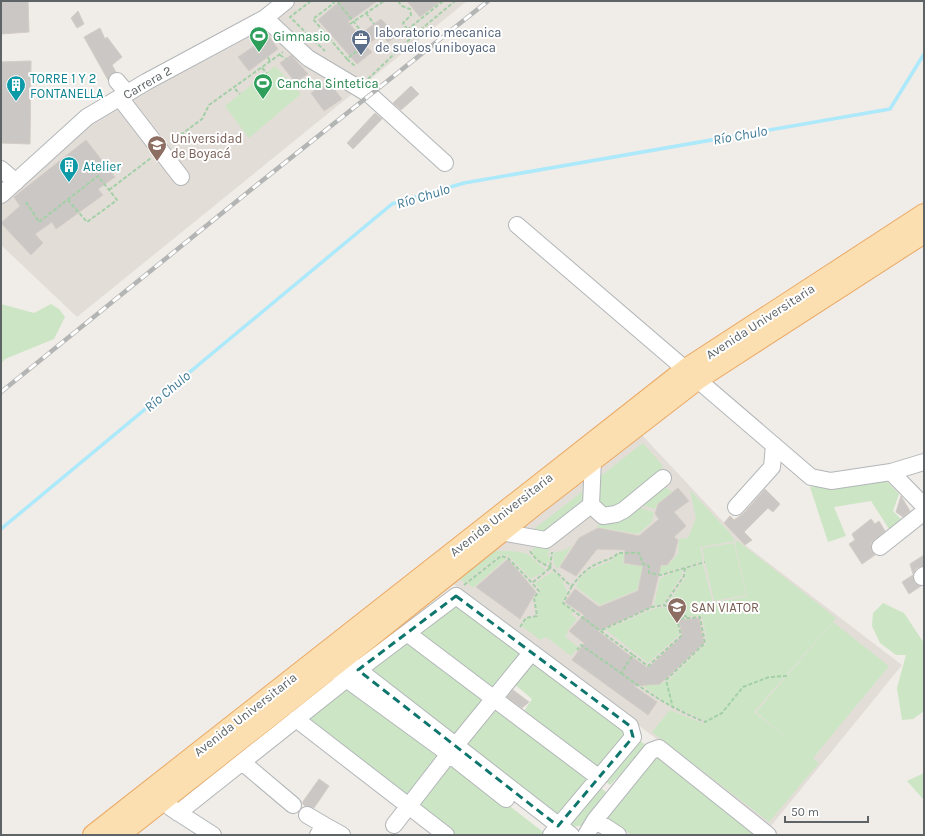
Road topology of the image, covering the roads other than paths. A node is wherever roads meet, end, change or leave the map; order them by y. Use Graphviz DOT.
graph roads {
  1 [pos="286,1"];
  2 [pos="265,18"];
  3 [pos="117,81"];
  4 [pos="124,96"];
  5 [pos="445,163"];
  6 [pos="1,169"];
  7 [pos="181,177"];
  8 [pos="16,182"];
  9 [pos="1,195"];
  10 [pos="924,214"];
  11 [pos="517,225"];
  12 [pos="924,233"];
  13 [pos="692,374"];
  14 [pos="774,445"];
  15 [pos="593,459"];
  16 [pos="924,462"];
  17 [pos="891,472"];
  18 [pos="663,478"];
  19 [pos="591,506"];
  20 [pos="924,506"];
  21 [pos="736,507"];
  22 [pos="924,512"];
  23 [pos="500,532"];
  24 [pos="880,547"];
  25 [pos="407,633"];
  26 [pos="531,653"];
  27 [pos="345,669"];
  28 [pos="493,699"];
  29 [pos="296,719"];
  30 [pos="452,749"];
  31 [pos="242,762"];
  32 [pos="598,778"];
  33 [pos="154,796"];
  34 [pos="293,805"];
  35 [pos="408,807"];
  36 [pos="178,813"];
  37 [pos="307,815"];
  38 [pos="595,820"];
  39 [pos="394,825"];
  40 [pos="321,830"];
  41 [pos="558,833"];
  42 [pos="92,835"];
  43 [pos="119,835"];
  44 [pos="213,835"];
  45 [pos="342,835"];
  46 [pos="446,835"];
  47 [pos="586,835"];
  48 [pos="618,835"];
  49 [pos="768,835"];
  1 -- 2 [label="street, Carrera 2"];
  2 -- 4 [label="street, Carrera 2"];
  2 -- 5 [label="street"];
  3 -- 4 [label="street"];
  4 -- 7 [label="street"];
  4 -- 8 [label="street, Carrera 2"];
  6 -- 8 [label="street"];
  8 -- 9 [label="street, Carrera 2"];
  10 -- 13 [label="main road, Avenida Universitaria"];
  11 -- 13 [label="street"];
  12 -- 13 [label="main road, Avenida Universitaria"];
  13 -- 14 [label="street"];
  13 -- 15 [label="main road, Avenida Universitaria"];
  13 -- 33 [label="main road, Avenida Universitaria"];
  14 -- 17 [label="street"];
  14 -- 21 [label="street"];
  15 -- 19 [label="street"];
  15 -- 23 [label="main road, Avenida Universitaria"];
  16 -- 17 [label="street"];
  17 -- 20 [label="street"];
  18 -- 19 [label="street"];
  19 -- 23 [label="street"];
  22 -- 24 [label="street"];
  23 -- 27 [label="main road, Avenida Universitaria"];
  25 -- 26 [label="street"];
  25 -- 27 [label="street"];
  25 -- 28 [label="street"];
  26 -- 28 [label="street"];
  26 -- 32 [label="street"];
  27 -- 29 [label="street"];
  27 -- 30 [label="street"];
  27 -- 33 [label="main road, Avenida Universitaria"];
  28 -- 30 [label="street"];
  28 -- 32 [label="street"];
  29 -- 31 [label="street"];
  29 -- 35 [label="street"];
  30 -- 35 [label="street"];
  30 -- 41 [label="street"];
  31 -- 34 [label="street"];
  31 -- 36 [label="street"];
  32 -- 41 [label="street"];
  33 -- 36 [label="street"];
  33 -- 42 [label="main road, Avenida Universitaria"];
  33 -- 43 [label="main road, Avenida Universitaria"];
  35 -- 39 [label="street"];
  35 -- 46 [label="street"];
  36 -- 44 [label="street"];
  37 -- 40 [label="street"];
  38 -- 47 [label="street"];
  38 -- 48 [label="street"];
  38 -- 49 [label="street"];
  40 -- 45 [label="street"];
}
